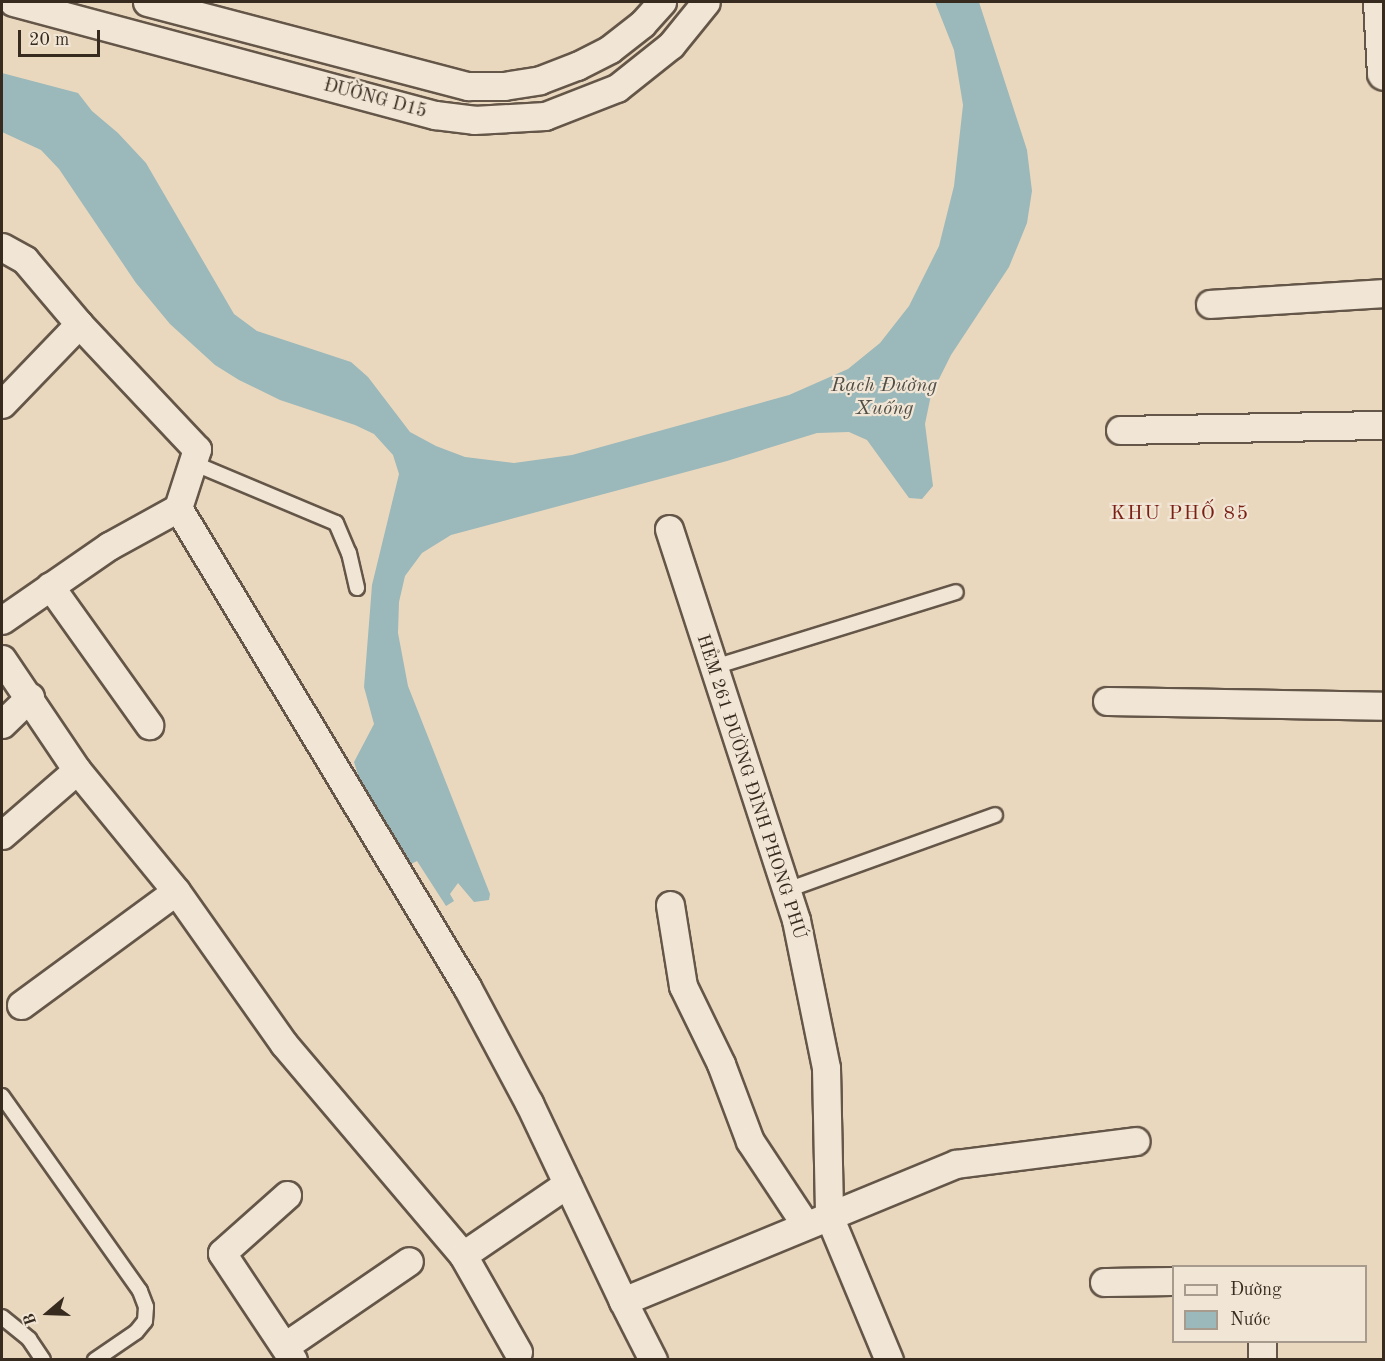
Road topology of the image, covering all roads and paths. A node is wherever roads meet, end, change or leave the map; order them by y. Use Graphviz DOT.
graph roads {
  1 [pos="13,2"];
  2 [pos="147,2"];
  3 [pos="662,2"];
  4 [pos="706,2"];
  5 [pos="1381,18"];
  6 [pos="1383,73"];
  7 [pos="2,247"];
  8 [pos="1383,293"];
  9 [pos="1210,304"];
  10 [pos="79,324"];
  11 [pos="2,404"];
  12 [pos="1383,425"];
  13 [pos="1120,430"];
  14 [pos="193,463"];
  15 [pos="178,508"];
  16 [pos="669,529"];
  17 [pos="50,586"];
  18 [pos="357,588"];
  19 [pos="956,592"];
  20 [pos="2,620"];
  21 [pos="2,659"];
  22 [pos="714,667"];
  23 [pos="30,697"];
  24 [pos="1107,701"];
  25 [pos="1383,705"];
  26 [pos="2,724"];
  27 [pos="149,725"];
  28 [pos="77,770"];
  29 [pos="995,815"];
  30 [pos="2,835"];
  31 [pos="787,890"];
  32 [pos="176,891"];
  33 [pos="670,905"];
  34 [pos="21,1005"];
  35 [pos="2,1096"];
  36 [pos="1136,1142"];
  37 [pos="567,1184"];
  38 [pos="287,1195"];
  39 [pos="817,1220"];
  40 [pos="463,1255"];
  41 [pos="408,1261"];
  42 [pos="1172,1281"];
  43 [pos="1104,1282"];
  44 [pos="623,1301"];
  45 [pos="2,1317"];
  46 [pos="1262,1343"];
  47 [pos="518,1352"];
  48 [pos="289,1353"];
  49 [pos="44,1359"];
  50 [pos="95,1359"];
  51 [pos="653,1359"];
  52 [pos="889,1359"];
  53 [pos="1262,1359"];
  1 -- 4 [label="street, ĐƯỜNG D15"];
  2 -- 3 [label="street, ĐƯỜNG D15"];
  5 -- 6 [label="street"];
  7 -- 10 [label="street"];
  8 -- 9 [label="street"];
  10 -- 11 [label="street"];
  10 -- 14 [label="street"];
  12 -- 13 [label="street"];
  14 -- 15 [label="street"];
  14 -- 18 [label="lane"];
  15 -- 17 [label="street"];
  15 -- 37 [label="street"];
  16 -- 22 [label="street, HẺM 261 ĐƯỜNG ĐÌNH PHONG PHÚ"];
  17 -- 20 [label="street"];
  17 -- 27 [label="street"];
  19 -- 22 [label="lane"];
  21 -- 23 [label="street"];
  22 -- 31 [label="street, HẺM 261 ĐƯỜNG ĐÌNH PHONG PHÚ"];
  23 -- 26 [label="street"];
  23 -- 28 [label="street"];
  24 -- 25 [label="street"];
  28 -- 30 [label="street"];
  28 -- 32 [label="street"];
  29 -- 31 [label="lane"];
  31 -- 39 [label="street, HẺM 261 ĐƯỜNG ĐÌNH PHONG PHÚ"];
  32 -- 34 [label="street"];
  32 -- 40 [label="street"];
  33 -- 39 [label="street"];
  35 -- 50 [label="lane"];
  36 -- 39 [label="street"];
  37 -- 40 [label="street"];
  37 -- 44 [label="street"];
  38 -- 48 [label="street"];
  39 -- 44 [label="street"];
  39 -- 52 [label="street, HẺM 261 ĐƯỜNG ĐÌNH PHONG PHÚ"];
  40 -- 47 [label="street"];
  41 -- 48 [label="street"];
  42 -- 43 [label="street"];
  44 -- 51 [label="street"];
  45 -- 49 [label="lane"];
  46 -- 53 [label="street"];
}
